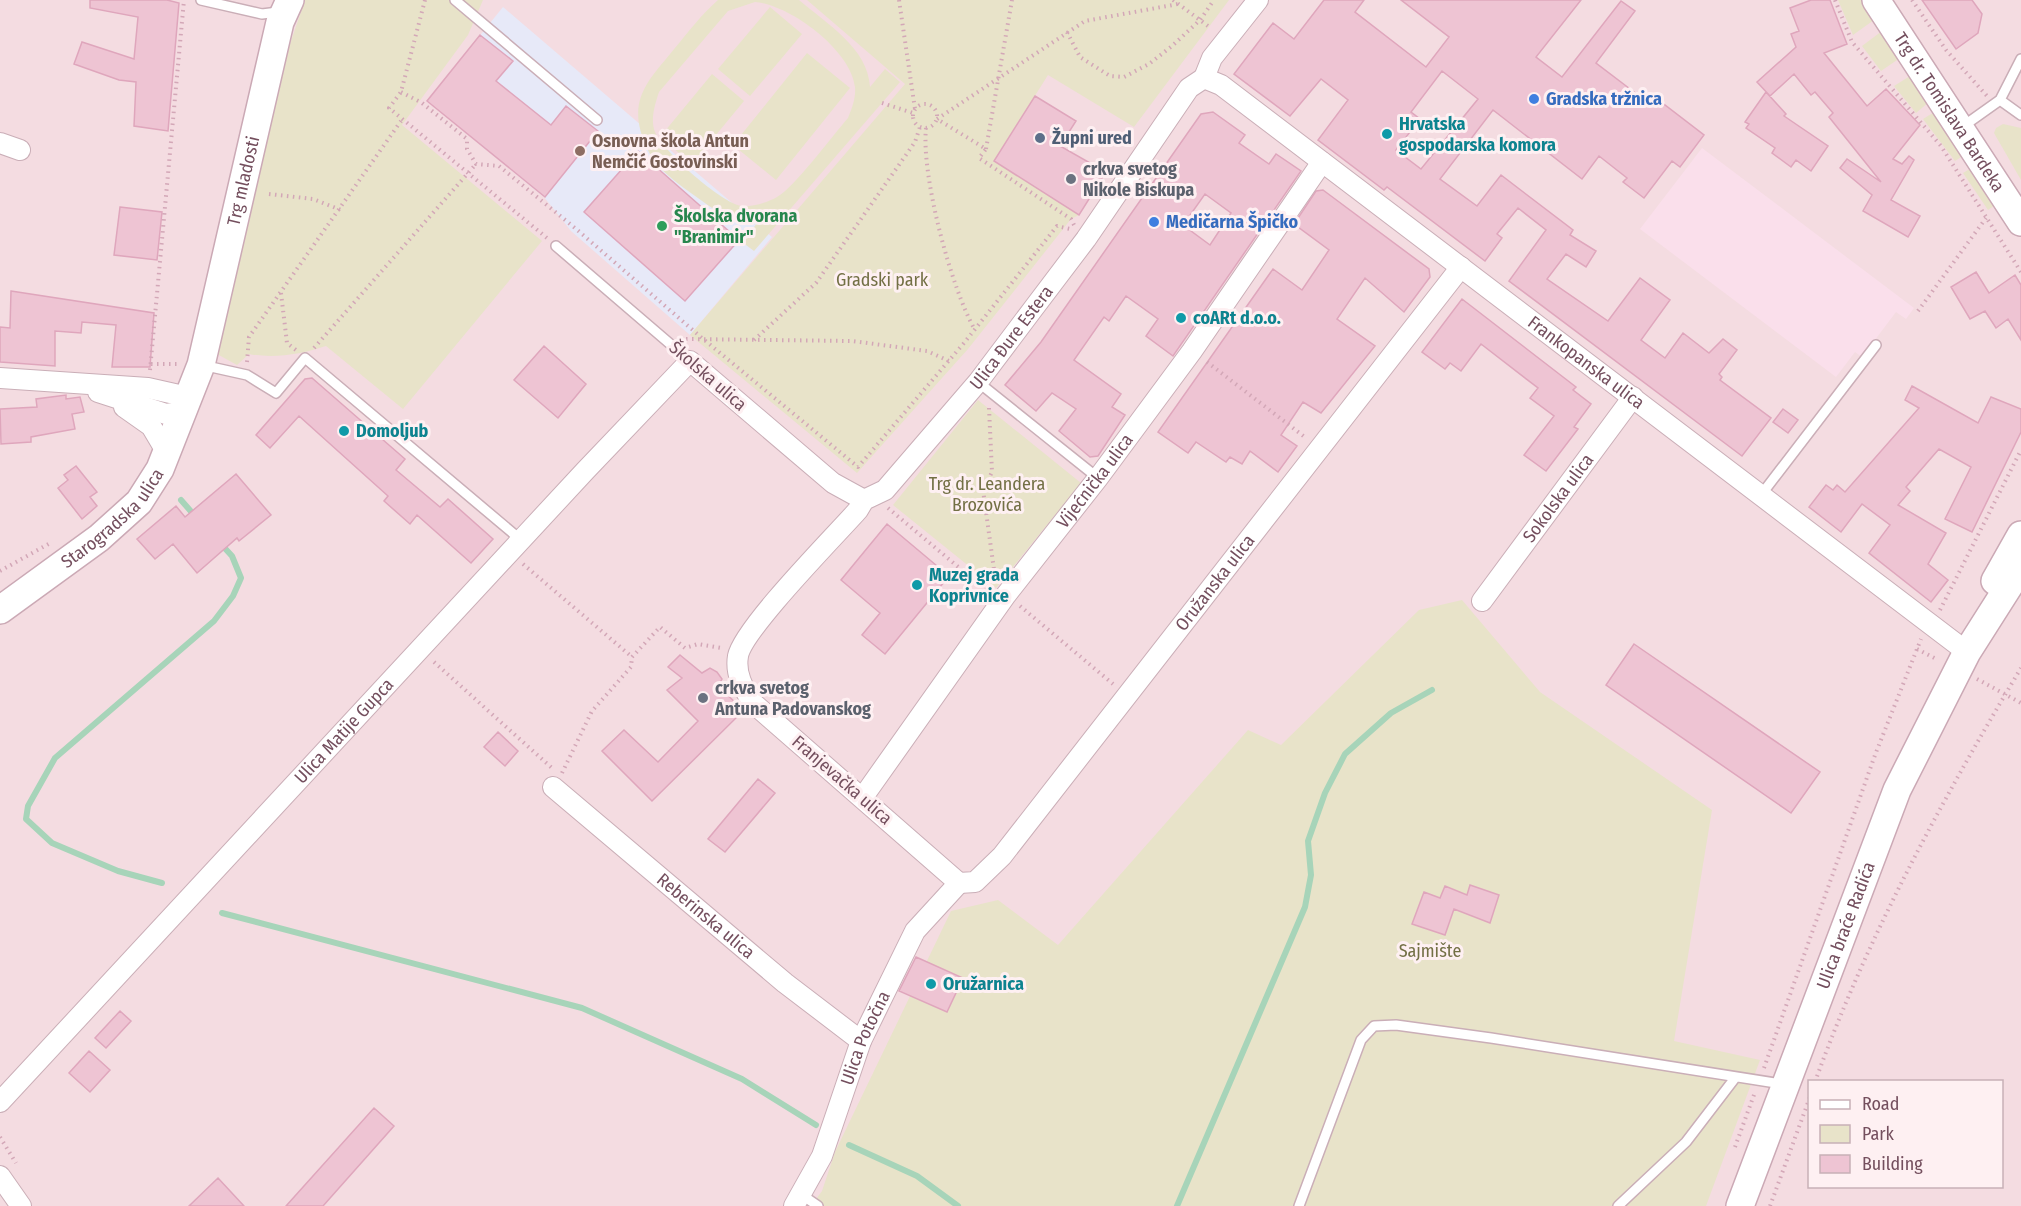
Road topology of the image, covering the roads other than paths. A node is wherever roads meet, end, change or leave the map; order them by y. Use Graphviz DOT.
graph roads {
  1 [pos="201,0"];
  2 [pos="455,0"];
  3 [pos="1258,0"];
  4 [pos="1876,0"];
  5 [pos="281,9"];
  6 [pos="2021,59"];
  7 [pos="1204,78"];
  8 [pos="1997,102"];
  9 [pos="2021,116"];
  10 [pos="597,120"];
  11 [pos="1960,129"];
  12 [pos="0,143"];
  13 [pos="20,150"];
  14 [pos="1322,162"];
  15 [pos="2021,222"];
  16 [pos="556,246"];
  17 [pos="1461,267"];
  18 [pos="1876,345"];
  19 [pos="690,361"];
  20 [pos="201,365"];
  21 [pos="0,378"];
  22 [pos="978,382"];
  23 [pos="82,386"];
  24 [pos="106,396"];
  25 [pos="1633,397"];
  26 [pos="185,405"];
  27 [pos="167,453"];
  28 [pos="1098,478"];
  29 [pos="1761,495"];
  30 [pos="864,500"];
  31 [pos="2021,535"];
  32 [pos="516,547"];
  33 [pos="2021,567"];
  34 [pos="1482,601"];
  35 [pos="0,610"];
  36 [pos="1967,652"];
  37 [pos="738,654"];
  38 [pos="557,781"];
  39 [pos="863,797"];
  40 [pos="959,883"];
  41 [pos="861,1041"];
  42 [pos="1735,1078"];
  43 [pos="1772,1083"];
  44 [pos="0,1102"];
  45 [pos="0,1176"];
  46 [pos="798,1200"];
  47 [pos="21,1206"];
  48 [pos="818,1206"];
  49 [pos="1299,1206"];
  50 [pos="1618,1206"];
  51 [pos="1740,1206"];
  1 -- 5 [label="lane"];
  2 -- 10 [label="lane"];
  3 -- 7 [label="street, Ulica Đure Estera"];
  4 -- 11 [label="main road, Trg dr. Tomislava Bardeka"];
  5 -- 20 [label="main road, Trg mladosti"];
  6 -- 8 [label="lane"];
  7 -- 14 [label="street, Frankopanska ulica"];
  7 -- 22 [label="street, Ulica Đure Estera"];
  8 -- 9 [label="lane"];
  8 -- 11 [label="lane"];
  11 -- 15 [label="main road, Trg dr. Tomislava Bardeka"];
  12 -- 13 [label="street"];
  14 -- 17 [label="street, Frankopanska ulica"];
  14 -- 28 [label="street, Vijećnička ulica"];
  16 -- 19 [label="lane, Školska ulica"];
  17 -- 25 [label="street, Frankopanska ulica"];
  17 -- 40 [label="street, Oružanska ulica"];
  18 -- 29 [label="lane"];
  19 -- 30 [label="street, Školska ulica"];
  19 -- 32 [label="street, Ulica Matije Gupca"];
  20 -- 26 [label="main road, Trg mladosti"];
  20 -- 32 [label="lane"];
  21 -- 23 [label="street"];
  22 -- 28 [label="lane"];
  22 -- 30 [label="street, Ulica Đure Estera"];
  23 -- 24 [label="street"];
  23 -- 26 [label="street"];
  24 -- 26 [label="street"];
  24 -- 27 [label="street"];
  25 -- 29 [label="street, Frankopanska ulica"];
  25 -- 34 [label="street, Sokolska ulica"];
  26 -- 27 [label="main road, Starogradska ulica"];
  27 -- 35 [label="main road, Starogradska ulica"];
  28 -- 39 [label="street, Vijećnička ulica"];
  29 -- 36 [label="street, Frankopanska ulica"];
  30 -- 37 [label="street, Ulica Đure Estera"];
  31 -- 36 [label="main road, Ulica braće Radića"];
  32 -- 44 [label="street, Ulica Matije Gupca"];
  33 -- 36 [label="main road, Ulica braće Radića"];
  36 -- 43 [label="main road, Ulica braće Radića"];
  37 -- 39 [label="street, Franjevačka ulica"];
  38 -- 41 [label="street, Reberinska ulica"];
  39 -- 40 [label="street, Franjevačka ulica"];
  40 -- 41 [label="street, Ulica Potočna"];
  41 -- 46 [label="street, Ulica Potočna"];
  42 -- 43 [label="lane"];
  42 -- 49 [label="lane"];
  42 -- 50 [label="lane"];
  43 -- 51 [label="main road, Ulica braće Radića"];
  45 -- 47 [label="street"];
  46 -- 48 [label="lane"];
}
